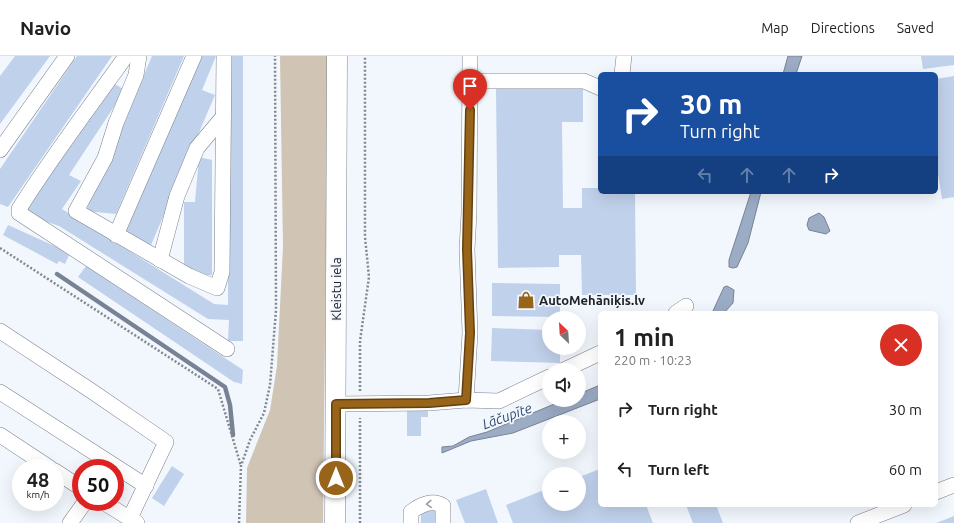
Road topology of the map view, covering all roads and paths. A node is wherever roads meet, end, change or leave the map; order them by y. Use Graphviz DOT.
graph roads {
  1 [pos="67,56"];
  2 [pos="126,56"];
  3 [pos="139,56"];
  4 [pos="194,56"];
  5 [pos="224,56"];
  6 [pos="275,56"];
  7 [pos="338,56"];
  8 [pos="365,56"];
  9 [pos="470,56"];
  10 [pos="624,56"];
  11 [pos="622,72"];
  12 [pos="470,81"];
  13 [pos="598,87"];
  14 [pos="223,117"];
  15 [pos="0,150"];
  16 [pos="116,235"];
  17 [pos="0,248"];
  18 [pos="160,260"];
  19 [pos="0,331"];
  20 [pos="227,349"];
  21 [pos="598,354"];
  22 [pos="579,363"];
  23 [pos="542,380"];
  24 [pos="0,392"];
  25 [pos="466,400"];
  26 [pos="336,404"];
  27 [pos="360,404"];
  28 [pos="0,435"];
  29 [pos="36,459"];
  30 [pos="241,466"];
  31 [pos="954,485"];
  32 [pos="146,486"];
  33 [pos="938,491"];
  34 [pos="899,507"];
  35 [pos="79,511"];
  36 [pos="118,511"];
  37 [pos="133,520"];
  38 [pos="70,523"];
  39 [pos="239,523"];
  40 [pos="336,523"];
  41 [pos="360,523"];
  42 [pos="411,523"];
  43 [pos="444,523"];
  44 [pos="858,523"];
  1 -- 15 [label="lane"];
  2 -- 20 [label="lane"];
  3 -- 16 [label="lane"];
  4 -- 16 [label="lane"];
  5 -- 14 [label="lane"];
  6 -- 30 [label="path"];
  7 -- 26 [label="main road, Kleistu iela"];
  8 -- 27 [label="path"];
  9 -- 12 [label="lane"];
  10 -- 11 [label="lane"];
  12 -- 13 [label="lane"];
  12 -- 25 [label="lane"];
  14 -- 18 [label="lane"];
  14 -- 18 [label="lane"];
  16 -- 18 [label="lane"];
  17 -- 30 [label="path"];
  19 -- 32 [label="lane"];
  21 -- 22 [label="lane"];
  23 -- 25 [label="lane"];
  24 -- 32 [label="lane"];
  25 -- 27 [label="lane"];
  26 -- 27 [label="lane"];
  26 -- 40 [label="main road, Kleistu iela"];
  27 -- 41 [label="path"];
  28 -- 29 [label="lane"];
  30 -- 39 [label="path"];
  31 -- 33 [label="lane"];
  32 -- 37 [label="lane"];
  34 -- 44 [label="lane"];
  35 -- 38 [label="lane"];
  36 -- 37 [label="lane"];
  43 -- 42 [label="lane, one-way"];
}
